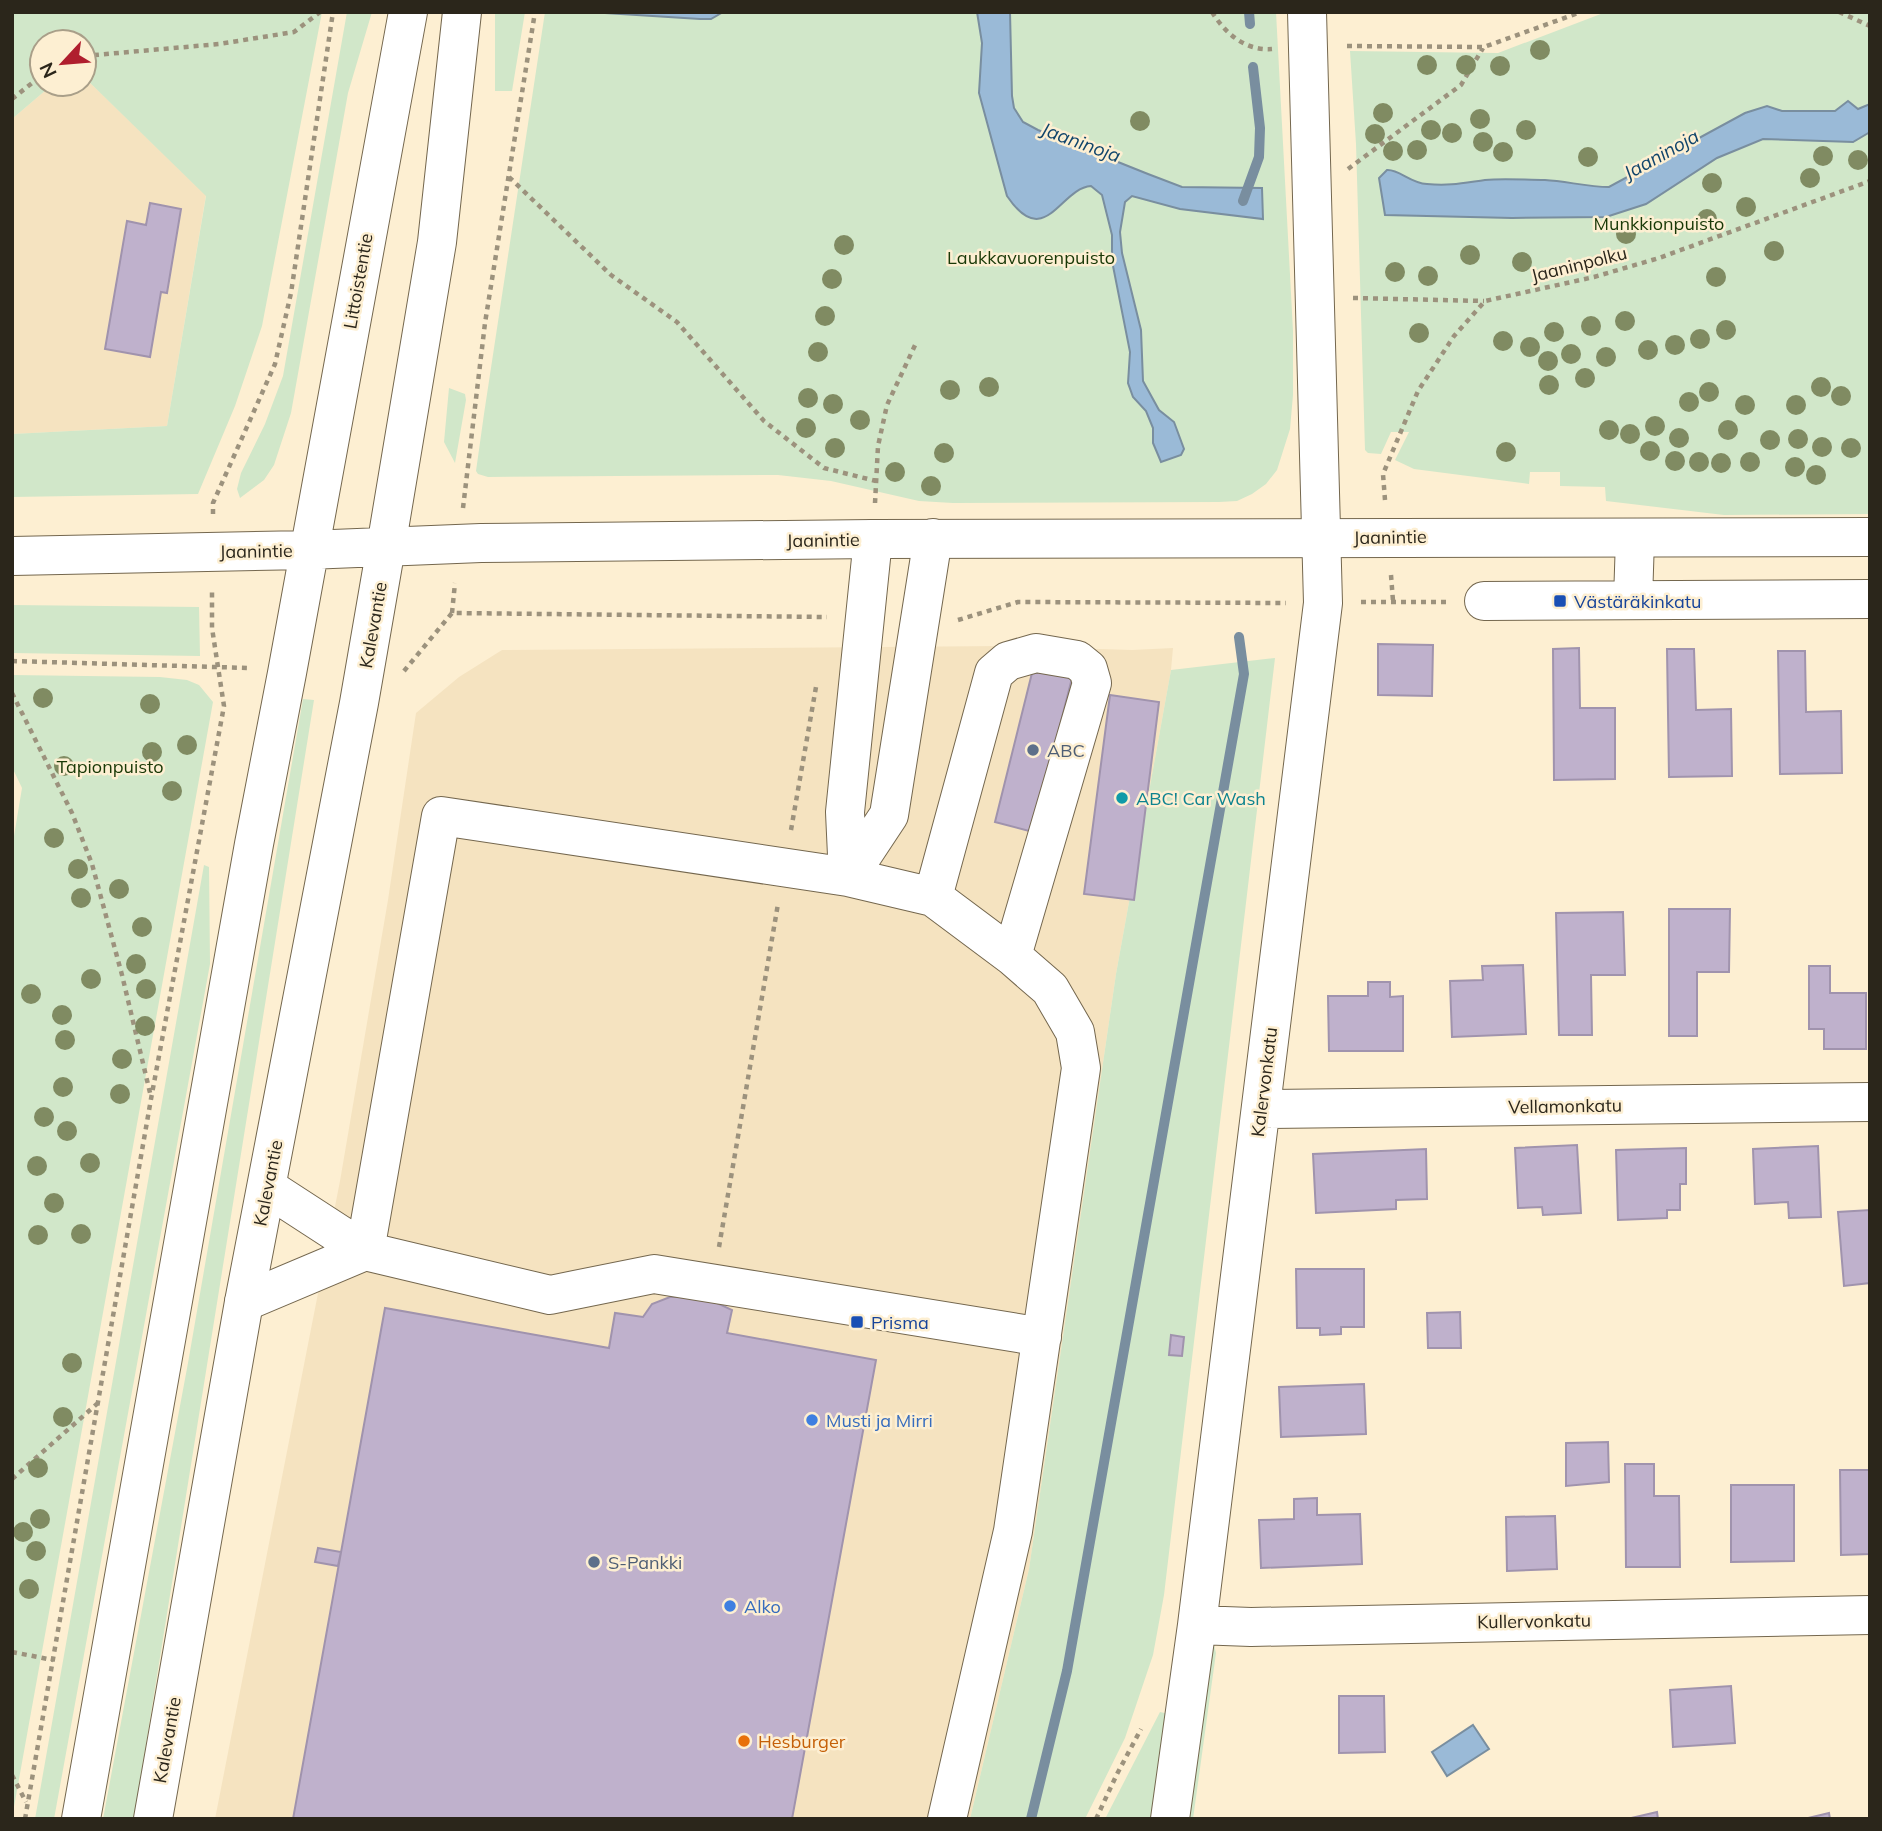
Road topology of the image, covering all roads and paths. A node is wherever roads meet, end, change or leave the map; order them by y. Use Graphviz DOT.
graph roads {
  1 [pos="320,12"];
  2 [pos="333,12"];
  3 [pos="408,12"];
  4 [pos="462,12"];
  5 [pos="536,12"];
  6 [pos="1212,12"];
  7 [pos="1581,12"];
  8 [pos="1839,12"];
  9 [pos="1870,26"];
  10 [pos="1318,35"];
  11 [pos="1484,47"];
  12 [pos="98,55"];
  13 [pos="28,86"];
  14 [pos="12,99"];
  15 [pos="1345,171"];
  16 [pos="509,177"];
  17 [pos="1870,181"];
  18 [pos="1349,298"];
  19 [pos="1485,301"];
  20 [pos="917,341"];
  21 [pos="467,465"];
  22 [pos="1383,474"];
  23 [pos="876,481"];
  24 [pos="213,503"];
  25 [pos="1870,537"];
  26 [pos="873,538"];
  27 [pos="933,538"];
  28 [pos="1319,538"];
  29 [pos="1634,539"];
  30 [pos="386,547"];
  31 [pos="308,550"];
  32 [pos="12,556"];
  33 [pos="1870,599"];
  34 [pos="1633,600"];
  35 [pos="1484,601"];
  36 [pos="828,617"];
  37 [pos="212,628"];
  38 [pos="826,631"];
  39 [pos="12,661"];
  40 [pos="217,666"];
  41 [pos="238,667"];
  42 [pos="817,683"];
  43 [pos="12,693"];
  44 [pos="785,867"];
  45 [pos="848,877"];
  46 [pos="933,897"];
  47 [pos="1012,956"];
  48 [pos="151,1099"];
  49 [pos="1870,1102"];
  50 [pos="1261,1109"];
  51 [pos="268,1188"];
  52 [pos="365,1251"];
  53 [pos="712,1283"];
  54 [pos="244,1302"];
  55 [pos="1042,1337"];
  56 [pos="99,1402"];
  57 [pos="12,1479"];
  58 [pos="1870,1615"];
  59 [pos="1197,1625"];
  60 [pos="12,1652"];
  61 [pos="52,1660"];
  62 [pos="12,1775"];
  63 [pos="27,1804"];
  64 [pos="25,1819"];
  65 [pos="81,1819"];
  66 [pos="153,1819"];
  67 [pos="947,1819"];
  68 [pos="1170,1819"];
  1 -- 12 [label="path"];
  2 -- 24 [label="path"];
  3 -- 31 [label="main road, Littoistentie"];
  4 -- 30 [label="main road"];
  5 -- 16 [label="path"];
  6 -- 10 [label="path"];
  7 -- 11 [label="path"];
  8 -- 9 [label="path"];
  10 -- 11 [label="path"];
  10 -- 28 [label="main road"];
  11 -- 15 [label="path"];
  13 -- 14 [label="path"];
  16 -- 21 [label="path"];
  16 -- 23 [label="path"];
  17 -- 19 [label="path, Jaaninpolku"];
  18 -- 19 [label="path, Jaaninpolku"];
  19 -- 22 [label="path"];
  20 -- 23 [label="path"];
  23 -- 26 [label="path"];
  25 -- 29 [label="main road, Jaanintie"];
  26 -- 27 [label="main road, Jaanintie"];
  26 -- 30 [label="main road, Jaanintie"];
  26 -- 45 [label="main road"];
  27 -- 28 [label="main road, Jaanintie"];
  27 -- 45 [label="main road"];
  28 -- 29 [label="main road, Jaanintie"];
  28 -- 50 [label="main road, Kalervonkatu"];
  29 -- 34 [label="main road"];
  30 -- 31 [label="main road, Jaanintie"];
  30 -- 51 [label="main road, Kalevantie"];
  31 -- 32 [label="main road, Jaanintie"];
  31 -- 65 [label="main road"];
  33 -- 34 [label="main road"];
  34 -- 35 [label="main road"];
  36 -- 38 [label="path"];
  37 -- 40 [label="path"];
  39 -- 40 [label="path"];
  40 -- 41 [label="path"];
  40 -- 48 [label="path"];
  42 -- 44 [label="path"];
  43 -- 48 [label="path"];
  44 -- 45 [label="main road"];
  44 -- 52 [label="main road"];
  44 -- 53 [label="path"];
  45 -- 46 [label="main road"];
  46 -- 47 [label="main road"];
  46 -- 47 [label="main road"];
  47 -- 55 [label="main road"];
  48 -- 56 [label="path"];
  49 -- 50 [label="main road, Vellamonkatu"];
  50 -- 59 [label="main road, Kalervonkatu"];
  51 -- 52 [label="main road"];
  51 -- 54 [label="main road, Kalevantie"];
  52 -- 53 [label="main road"];
  52 -- 54 [label="main road"];
  53 -- 55 [label="main road"];
  54 -- 66 [label="main road, Kalevantie"];
  55 -- 67 [label="main road"];
  56 -- 57 [label="path"];
  56 -- 61 [label="path"];
  58 -- 59 [label="main road, Kullervonkatu"];
  59 -- 68 [label="main road, Kalervonkatu"];
  60 -- 61 [label="path"];
  61 -- 63 [label="path"];
  62 -- 63 [label="path"];
  63 -- 64 [label="path"];
}
